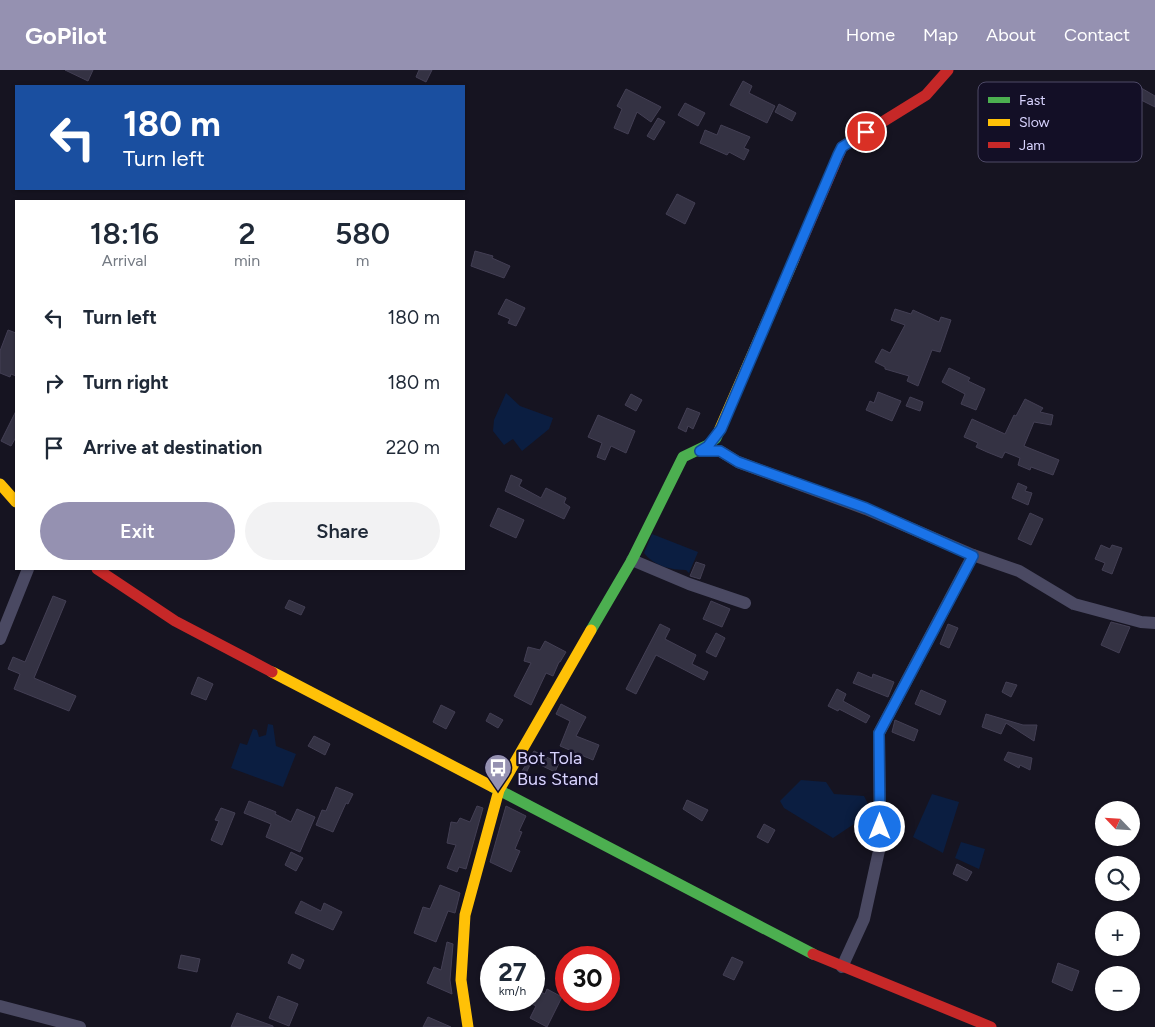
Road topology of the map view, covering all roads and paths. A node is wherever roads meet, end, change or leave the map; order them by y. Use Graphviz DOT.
graph roads {
  1 [pos="948,70"];
  2 [pos="700,451"];
  3 [pos="0,484"];
  4 [pos="15,501"];
  5 [pos="973,556"];
  6 [pos="632,560"];
  7 [pos="28,570"];
  8 [pos="98,570"];
  9 [pos="745,603"];
  10 [pos="1155,623"];
  11 [pos="0,639"];
  12 [pos="499,790"];
  13 [pos="842,967"];
  14 [pos="0,1006"];
  15 [pos="80,1027"];
  16 [pos="468,1027"];
  17 [pos="991,1027"];
  1 -- 2 [label="street"];
  2 -- 5 [label="street"];
  2 -- 6 [label="street"];
  3 -- 4 [label="street"];
  5 -- 10 [label="street"];
  5 -- 13 [label="street"];
  6 -- 9 [label="street"];
  6 -- 12 [label="street"];
  7 -- 11 [label="street"];
  8 -- 12 [label="street"];
  12 -- 13 [label="street"];
  12 -- 16 [label="street"];
  13 -- 17 [label="street"];
  14 -- 15 [label="street"];
}
